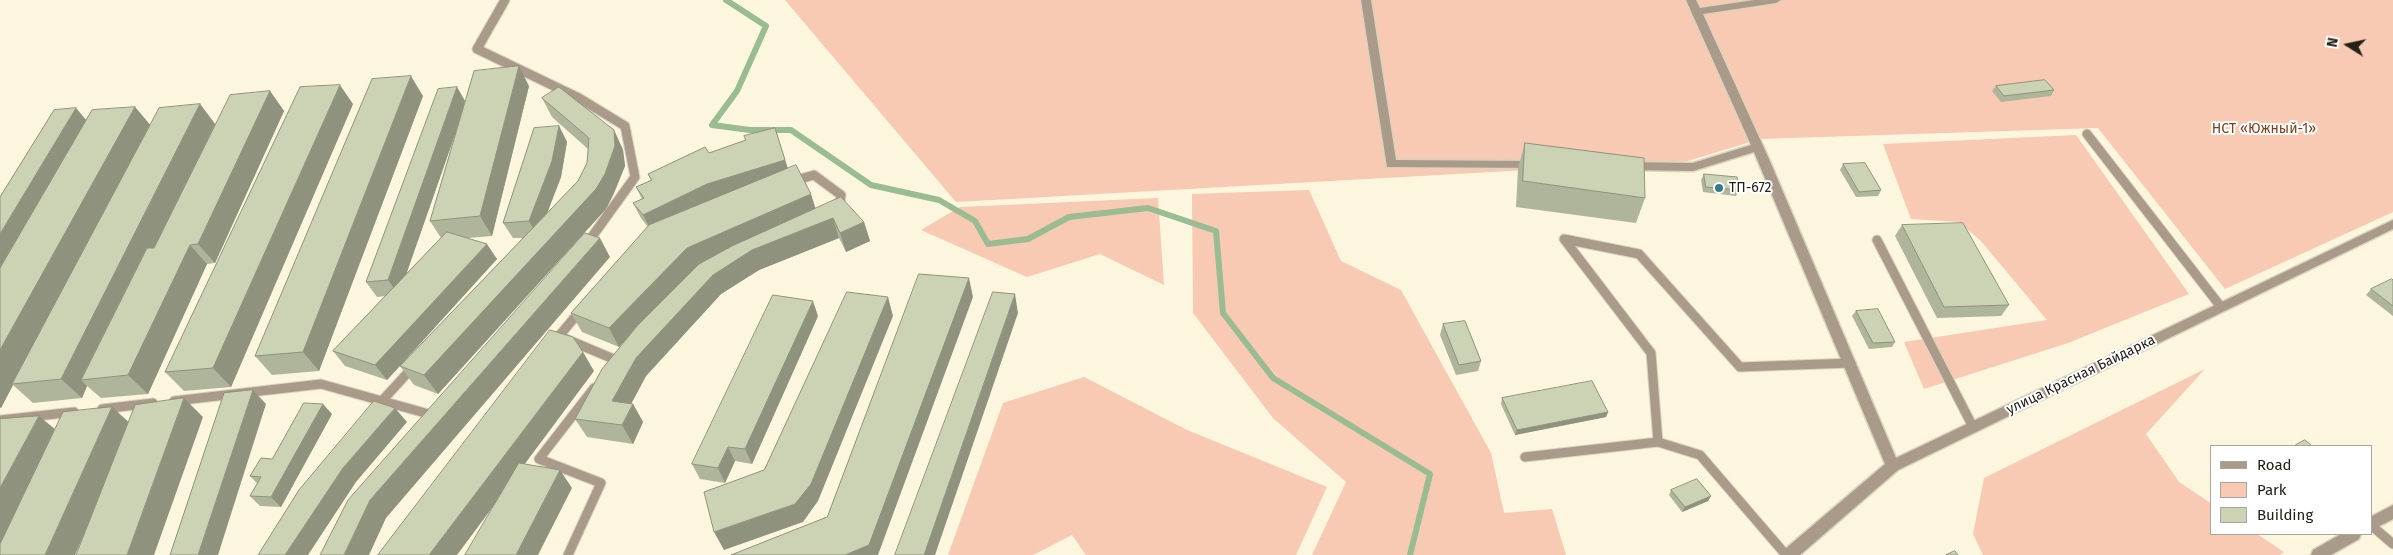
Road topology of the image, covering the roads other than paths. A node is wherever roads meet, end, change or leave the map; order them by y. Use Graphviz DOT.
graph roads {
  1 [pos="505,0"];
  2 [pos="1366,0"];
  3 [pos="1691,0"];
  4 [pos="1776,0"];
  5 [pos="1696,12"];
  6 [pos="2088,134"];
  7 [pos="1756,147"];
  8 [pos="1549,166"];
  9 [pos="1616,166"];
  10 [pos="786,184"];
  11 [pos="830,216"];
  12 [pos="2393,224"];
  13 [pos="1878,240"];
  14 [pos="579,255"];
  15 [pos="589,301"];
  16 [pos="2221,307"];
  17 [pos="421,359"];
  18 [pos="616,360"];
  19 [pos="1851,363"];
  20 [pos="598,383"];
  21 [pos="379,405"];
  22 [pos="436,416"];
  23 [pos="0,420"];
  24 [pos="1973,427"];
  25 [pos="1658,442"];
  26 [pos="1525,457"];
  27 [pos="1893,466"];
  28 [pos="2393,511"];
  29 [pos="2373,524"];
  30 [pos="2373,526"];
  31 [pos="2352,535"];
  32 [pos="2393,544"];
  33 [pos="568,555"];
  34 [pos="1788,555"];
  35 [pos="2318,555"];
  1 -- 14 [label="lane"];
  2 -- 8 [label="street"];
  3 -- 5 [label="street"];
  4 -- 5 [label="street"];
  5 -- 7 [label="street"];
  6 -- 16 [label="lane"];
  7 -- 9 [label="street"];
  7 -- 19 [label="street"];
  10 -- 11 [label="lane"];
  12 -- 16 [label="street, улица Красная Байдарка"];
  13 -- 24 [label="lane"];
  15 -- 18 [label="lane"];
  16 -- 24 [label="street, улица Красная Байдарка"];
  17 -- 21 [label="lane"];
  19 -- 25 [label="lane"];
  19 -- 27 [label="street"];
  20 -- 33 [label="lane"];
  21 -- 22 [label="lane"];
  21 -- 23 [label="lane"];
  24 -- 27 [label="street, улица Красная Байдарка"];
  25 -- 26 [label="lane"];
  25 -- 34 [label="lane"];
  27 -- 34 [label="street, улица Красная Байдарка"];
  28 -- 29 [label="street"];
  30 -- 32 [label="lane"];
  31 -- 35 [label="street"];
}
